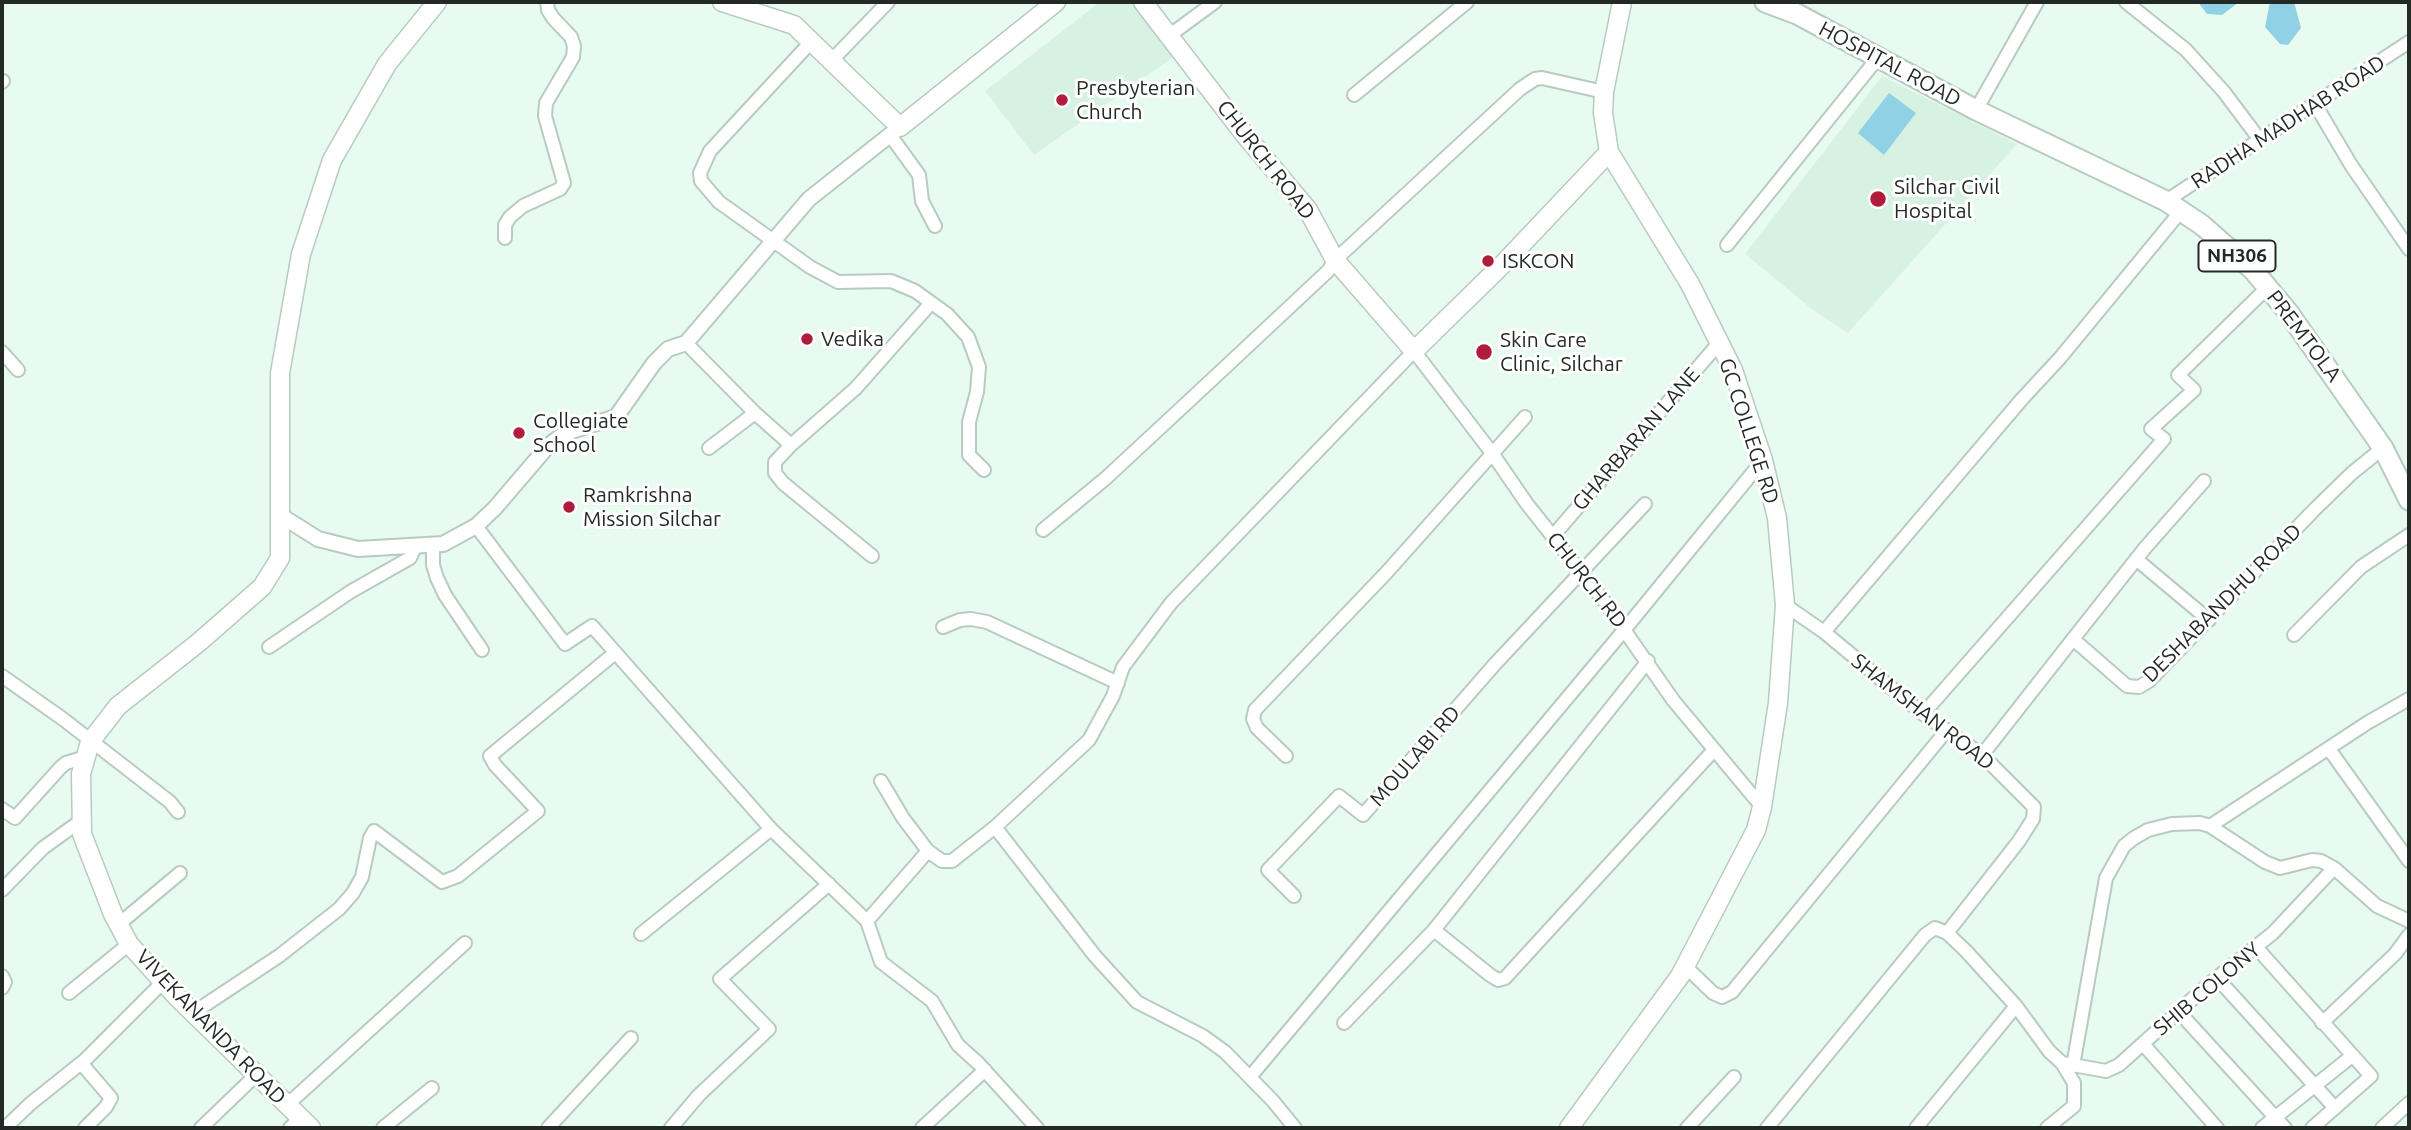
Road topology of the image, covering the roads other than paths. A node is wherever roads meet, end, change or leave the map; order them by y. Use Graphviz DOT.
graph roads {
  1 [pos="436,2"];
  2 [pos="547,2"];
  3 [pos="722,2"];
  4 [pos="888,2"];
  5 [pos="1056,2"];
  6 [pos="1143,2"];
  7 [pos="1215,2"];
  8 [pos="1467,2"];
  9 [pos="1622,2"];
  10 [pos="1765,2"];
  11 [pos="2037,2"];
  12 [pos="2126,2"];
  13 [pos="1170,36"];
  14 [pos="811,42"];
  15 [pos="2409,43"];
  16 [pos="1877,59"];
  17 [pos="831,61"];
  18 [pos="1604,92"];
  19 [pos="1354,95"];
  20 [pos="2315,104"];
  21 [pos="1976,110"];
  22 [pos="895,131"];
  23 [pos="2260,140"];
  24 [pos="1609,152"];
  25 [pos="2174,206"];
  26 [pos="934,226"];
  27 [pos="505,238"];
  28 [pos="772,240"];
  29 [pos="1727,245"];
  30 [pos="2409,249"];
  31 [pos="1335,260"];
  32 [pos="2268,287"];
  33 [pos="931,303"];
  34 [pos="1719,342"];
  35 [pos="685,343"];
  36 [pos="1414,351"];
  37 [pos="2,352"];
  38 [pos="18,370"];
  39 [pos="755,413"];
  40 [pos="1525,417"];
  41 [pos="791,445"];
  42 [pos="2383,447"];
  43 [pos="709,448"];
  44 [pos="1492,453"];
  45 [pos="1763,460"];
  46 [pos="984,470"];
  47 [pos="2204,481"];
  48 [pos="2409,500"];
  49 [pos="1645,504"];
  50 [pos="280,515"];
  51 [pos="476,526"];
  52 [pos="1044,530"];
  53 [pos="2409,535"];
  54 [pos="1553,536"];
  55 [pos="433,544"];
  56 [pos="416,545"];
  57 [pos="872,556"];
  58 [pos="2136,559"];
  59 [pos="1581,572"];
  60 [pos="1785,605"];
  61 [pos="2209,620"];
  62 [pos="943,627"];
  63 [pos="1625,629"];
  64 [pos="1824,632"];
  65 [pos="2294,635"];
  66 [pos="2073,639"];
  67 [pos="269,648"];
  68 [pos="482,650"];
  69 [pos="615,653"];
  70 [pos="1648,660"];
  71 [pos="2,676"];
  72 [pos="1118,683"];
  73 [pos="2409,699"];
  74 [pos="1923,714"];
  75 [pos="1947,730"];
  76 [pos="88,749"];
  77 [pos="2329,749"];
  78 [pos="1713,751"];
  79 [pos="1982,755"];
  80 [pos="1286,756"];
  81 [pos="881,781"];
  82 [pos="1762,807"];
  83 [pos="2,809"];
  84 [pos="178,812"];
  85 [pos="82,820"];
  86 [pos="2210,826"];
  87 [pos="995,827"];
  88 [pos="771,829"];
  89 [pos="928,850"];
  90 [pos="2409,862"];
  91 [pos="2332,871"];
  92 [pos="180,873"];
  93 [pos="828,884"];
  94 [pos="2,890"];
  95 [pos="1294,896"];
  96 [pos="2409,920"];
  97 [pos="867,921"];
  98 [pos="118,924"];
  99 [pos="1434,930"];
  100 [pos="1947,933"];
  101 [pos="641,934"];
  102 [pos="2409,935"];
  103 [pos="465,943"];
  104 [pos="129,944"];
  105 [pos="2256,947"];
  106 [pos="1685,967"];
  107 [pos="2,976"];
  108 [pos="2217,978"];
  109 [pos="164,981"];
  110 [pos="2,988"];
  111 [pos="69,993"];
  112 [pos="2016,1006"];
  113 [pos="2178,1011"];
  114 [pos="193,1013"];
  115 [pos="1344,1023"];
  116 [pos="2322,1023"];
  117 [pos="631,1038"];
  118 [pos="2143,1044"];
  119 [pos="2352,1056"];
  120 [pos="81,1063"];
  121 [pos="2073,1066"];
  122 [pos="985,1070"];
  123 [pos="256,1075"];
  124 [pos="1250,1077"];
  125 [pos="1734,1077"];
  126 [pos="2314,1084"];
  127 [pos="432,1088"];
  128 [pos="2409,1103"];
  129 [pos="2335,1108"];
  130 [pos="2275,1117"];
  131 [pos="297,1120"];
  132 [pos="2054,1126"];
  133 [pos="5,1128"];
  134 [pos="85,1128"];
  135 [pos="201,1128"];
  136 [pos="383,1128"];
  137 [pos="548,1128"];
  138 [pos="671,1128"];
  139 [pos="922,1128"];
  140 [pos="1037,1128"];
  141 [pos="1295,1128"];
  142 [pos="1569,1128"];
  143 [pos="1686,1128"];
  144 [pos="1767,1128"];
  145 [pos="1916,1128"];
  146 [pos="2217,1128"];
  147 [pos="2262,1128"];
  148 [pos="2285,1128"];
  149 [pos="2312,1128"];
  150 [pos="2382,1128"];
  1 -- 50 [label="main road"];
  2 -- 27 [label="street"];
  3 -- 14 [label="main road"];
  4 -- 17 [label="street"];
  5 -- 22 [label="main road"];
  6 -- 13 [label="main road, CHURCH ROAD"];
  7 -- 13 [label="street"];
  8 -- 19 [label="street"];
  9 -- 18 [label="main road, GC COLLEGE RD"];
  10 -- 16 [label="highway, HOSPITAL ROAD / NH306"];
  11 -- 21 [label="street"];
  12 -- 23 [label="street"];
  13 -- 31 [label="main road, CHURCH ROAD"];
  14 -- 17 [label="main road"];
  14 -- 28 [label="street"];
  15 -- 20 [label="street, RADHA MADHAB ROAD"];
  16 -- 21 [label="highway, HOSPITAL ROAD / NH306"];
  16 -- 29 [label="street"];
  17 -- 22 [label="main road"];
  18 -- 24 [label="main road, GC COLLEGE RD"];
  18 -- 31 [label="street"];
  20 -- 23 [label="street, RADHA MADHAB ROAD"];
  20 -- 30 [label="street"];
  21 -- 25 [label="highway, PREMTOLA / NH306"];
  22 -- 26 [label="street"];
  22 -- 28 [label="street"];
  23 -- 25 [label="street, RADHA MADHAB ROAD"];
  24 -- 34 [label="main road, GC COLLEGE RD"];
  24 -- 36 [label="main road"];
  25 -- 32 [label="highway, PREMTOLA / NH306"];
  25 -- 64 [label="street, RADHA MADHAB ROAD"];
  28 -- 33 [label="street"];
  28 -- 35 [label="street"];
  31 -- 36 [label="main road, CHURCH ROAD"];
  31 -- 52 [label="street"];
  32 -- 42 [label="highway, PREMTOLA / NH306"];
  32 -- 74 [label="street"];
  33 -- 41 [label="street"];
  33 -- 46 [label="street"];
  34 -- 45 [label="main road, GC COLLEGE RD"];
  34 -- 54 [label="street, GHARBARAN LANE"];
  35 -- 39 [label="street"];
  35 -- 51 [label="street"];
  36 -- 44 [label="street, CHURCH RD"];
  36 -- 72 [label="street"];
  37 -- 38 [label="street"];
  39 -- 41 [label="street"];
  39 -- 43 [label="street"];
  40 -- 44 [label="street"];
  41 -- 57 [label="street"];
  42 -- 48 [label="highway, PREMTOLA / NH306"];
  42 -- 61 [label="street, DESHABANDHU ROAD"];
  44 -- 54 [label="street, CHURCH RD"];
  44 -- 80 [label="street"];
  45 -- 60 [label="main road, GC COLLEGE RD"];
  45 -- 63 [label="street"];
  47 -- 58 [label="street"];
  49 -- 59 [label="street"];
  50 -- 56 [label="street"];
  50 -- 76 [label="main road"];
  51 -- 55 [label="street"];
  51 -- 69 [label="street"];
  53 -- 65 [label="street"];
  54 -- 59 [label="street, CHURCH RD"];
  55 -- 56 [label="street"];
  55 -- 68 [label="street"];
  56 -- 67 [label="street"];
  58 -- 61 [label="street"];
  58 -- 66 [label="street"];
  59 -- 63 [label="street, CHURCH RD"];
  59 -- 95 [label="street, MOULABI RD"];
  60 -- 64 [label="street, SHAMSHAN ROAD"];
  60 -- 82 [label="main road, GC COLLEGE RD"];
  61 -- 66 [label="street, DESHABANDHU ROAD"];
  62 -- 72 [label="street"];
  63 -- 70 [label="street, CHURCH RD"];
  63 -- 124 [label="street"];
  64 -- 74 [label="street, SHAMSHAN ROAD"];
  66 -- 79 [label="street"];
  69 -- 88 [label="street"];
  69 -- 114 [label="street"];
  70 -- 78 [label="street, CHURCH RD"];
  70 -- 99 [label="street"];
  71 -- 76 [label="street"];
  72 -- 87 [label="street"];
  73 -- 77 [label="street"];
  74 -- 75 [label="street, SHAMSHAN ROAD"];
  75 -- 79 [label="street, SHAMSHAN ROAD"];
  75 -- 106 [label="street"];
  76 -- 83 [label="street"];
  76 -- 84 [label="street"];
  76 -- 85 [label="main road, VIVEKANANDA ROAD"];
  77 -- 86 [label="street"];
  77 -- 90 [label="street"];
  78 -- 82 [label="street, CHURCH RD"];
  78 -- 99 [label="street"];
  79 -- 100 [label="street, SHAMSHAN ROAD"];
  81 -- 89 [label="street"];
  82 -- 106 [label="main road, GC COLLEGE RD"];
  85 -- 94 [label="street"];
  85 -- 98 [label="main road, VIVEKANANDA ROAD"];
  86 -- 91 [label="street"];
  86 -- 121 [label="street"];
  87 -- 89 [label="street"];
  87 -- 124 [label="street"];
  88 -- 93 [label="street"];
  88 -- 101 [label="street"];
  89 -- 97 [label="street"];
  91 -- 96 [label="street"];
  91 -- 105 [label="street, SHIB COLONY"];
  92 -- 98 [label="street"];
  93 -- 97 [label="street"];
  93 -- 138 [label="street"];
  97 -- 122 [label="street"];
  98 -- 104 [label="main road, VIVEKANANDA ROAD"];
  99 -- 115 [label="street"];
  100 -- 112 [label="street"];
  100 -- 144 [label="street"];
  102 -- 116 [label="street"];
  103 -- 131 [label="street"];
  104 -- 109 [label="main road, VIVEKANANDA ROAD"];
  104 -- 111 [label="street"];
  105 -- 108 [label="street, SHIB COLONY"];
  105 -- 116 [label="street"];
  106 -- 142 [label="main road, GC COLLEGE RD"];
  107 -- 110 [label="street"];
  108 -- 113 [label="street, SHIB COLONY"];
  108 -- 126 [label="street"];
  109 -- 114 [label="main road, VIVEKANANDA ROAD"];
  109 -- 120 [label="street"];
  112 -- 121 [label="street"];
  112 -- 145 [label="street"];
  113 -- 118 [label="street, SHIB COLONY"];
  113 -- 130 [label="street"];
  114 -- 123 [label="main road, VIVEKANANDA ROAD"];
  116 -- 119 [label="street"];
  117 -- 137 [label="street"];
  118 -- 121 [label="street, SHIB COLONY"];
  118 -- 146 [label="street"];
  119 -- 126 [label="street"];
  119 -- 129 [label="street"];
  120 -- 133 [label="street"];
  120 -- 134 [label="street"];
  121 -- 132 [label="street"];
  122 -- 139 [label="street"];
  122 -- 140 [label="street"];
  123 -- 131 [label="main road, VIVEKANANDA ROAD"];
  123 -- 135 [label="street"];
  124 -- 141 [label="street"];
  125 -- 143 [label="street"];
  126 -- 129 [label="street"];
  126 -- 130 [label="street"];
  127 -- 136 [label="street"];
  128 -- 150 [label="street"];
  129 -- 149 [label="street"];
  130 -- 147 [label="street"];
  130 -- 148 [label="street"];
}
